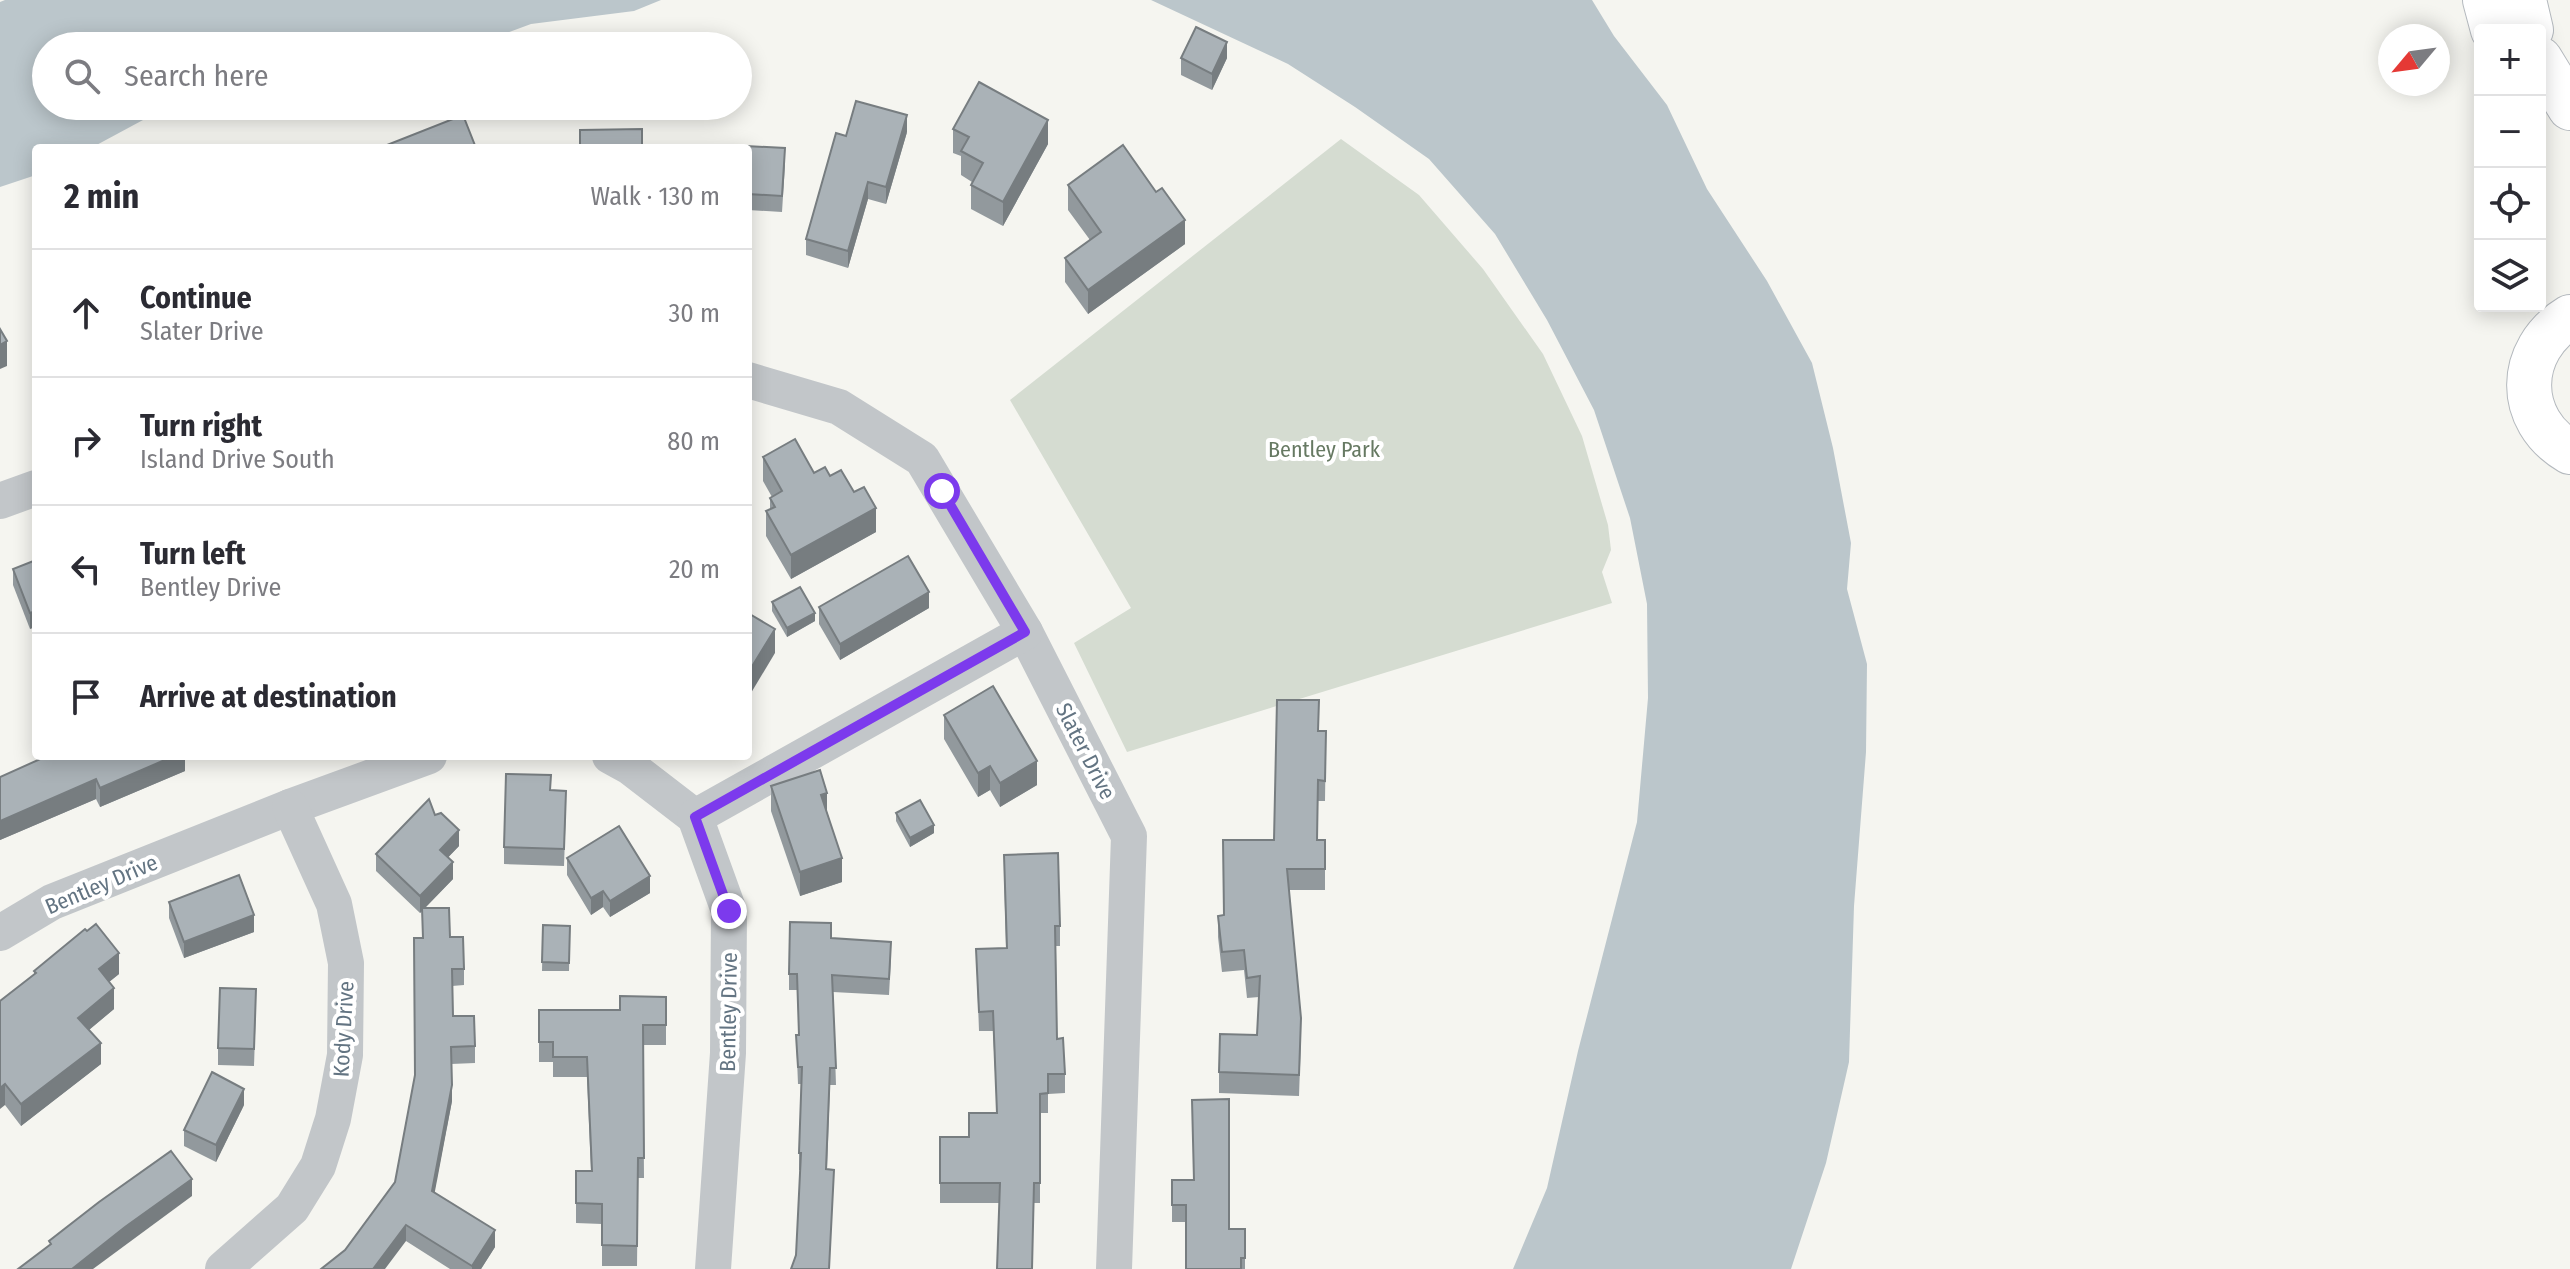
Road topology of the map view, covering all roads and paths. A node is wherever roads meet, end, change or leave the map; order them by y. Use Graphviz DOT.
graph roads {
  1 [pos="2485,0"];
  2 [pos="2524,0"];
  3 [pos="2491,24"];
  4 [pos="2530,24"];
  5 [pos="2546,69"];
  6 [pos="2570,108"];
  7 [pos="2535,312"];
  8 [pos="2570,317"];
  9 [pos="2535,356"];
  10 [pos="752,381"];
  11 [pos="2563,448"];
  12 [pos="2570,485"];
  13 [pos="32,489"];
  14 [pos="0,501"];
  15 [pos="1025,632"];
  16 [pos="418,760"];
  17 [pos="617,760"];
  18 [pos="290,807"];
  19 [pos="695,817"];
  20 [pos="0,933"];
  21 [pos="223,1269"];
  22 [pos="713,1269"];
  23 [pos="1114,1269"];
  1 -- 3 [label="main road"];
  2 -- 4 [label="main road"];
  5 -- 6 [label="main road"];
  7 -- 9 [label="main road"];
  8 -- 9 [label="main road"];
  9 -- 11 [label="main road"];
  10 -- 15 [label="street, Slater Drive"];
  11 -- 12 [label="main road"];
  13 -- 14 [label="street"];
  15 -- 19 [label="street"];
  15 -- 23 [label="street, Slater Drive"];
  16 -- 18 [label="street, Bentley Drive"];
  17 -- 19 [label="street"];
  18 -- 20 [label="street, Bentley Drive"];
  18 -- 21 [label="street, Kody Drive"];
  19 -- 22 [label="street, Bentley Drive"];
}
